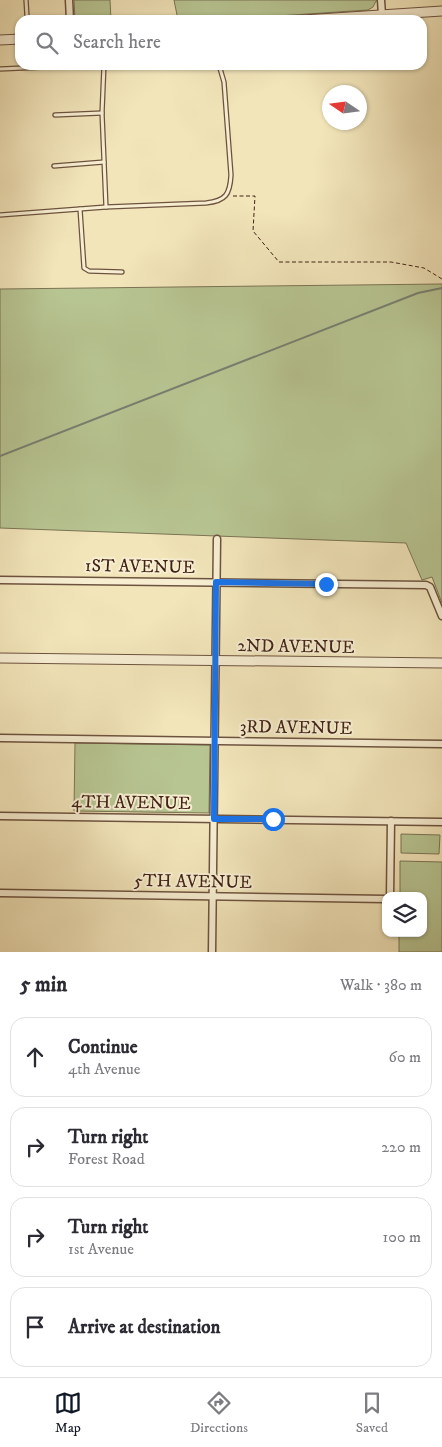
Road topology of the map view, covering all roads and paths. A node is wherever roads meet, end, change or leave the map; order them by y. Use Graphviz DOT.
graph roads {
  1 [pos="26,0"];
  2 [pos="69,0"];
  3 [pos="381,0"];
  4 [pos="442,11"];
  5 [pos="27,15"];
  6 [pos="70,15"];
  7 [pos="382,15"];
  8 [pos="15,39"];
  9 [pos="0,40"];
  10 [pos="15,68"];
  11 [pos="0,69"];
  12 [pos="104,70"];
  13 [pos="220,70"];
  14 [pos="102,113"];
  15 [pos="55,115"];
  16 [pos="104,162"];
  17 [pos="54,166"];
  18 [pos="228,193"];
  19 [pos="106,207"];
  20 [pos="80,209"];
  21 [pos="0,215"];
  22 [pos="122,272"];
  23 [pos="442,279"];
  24 [pos="218,539"];
  25 [pos="0,580"];
  26 [pos="216,582"];
  27 [pos="442,616"];
  28 [pos="0,658"];
  29 [pos="216,661"];
  30 [pos="442,663"];
  31 [pos="0,738"];
  32 [pos="215,740"];
  33 [pos="442,744"];
  34 [pos="0,816"];
  35 [pos="214,819"];
  36 [pos="391,821"];
  37 [pos="442,822"];
  38 [pos="390,892"];
  39 [pos="0,893"];
  40 [pos="213,896"];
  41 [pos="382,898"];
  42 [pos="212,952"];
  1 -- 5 [label="lane"];
  2 -- 6 [label="street"];
  3 -- 7 [label="street"];
  4 -- 7 [label="street"];
  8 -- 9 [label="street"];
  10 -- 11 [label="lane"];
  12 -- 14 [label="lane"];
  13 -- 18 [label="lane"];
  14 -- 15 [label="lane"];
  14 -- 16 [label="lane"];
  16 -- 17 [label="lane"];
  16 -- 19 [label="lane"];
  18 -- 19 [label="lane"];
  18 -- 23 [label="path"];
  19 -- 20 [label="lane"];
  20 -- 21 [label="lane"];
  20 -- 22 [label="lane"];
  24 -- 26 [label="street"];
  25 -- 26 [label="street, 1ST AVENUE"];
  26 -- 27 [label="street, 1ST AVENUE"];
  26 -- 29 [label="street"];
  28 -- 29 [label="street, 2ND AVENUE"];
  29 -- 30 [label="street, 2ND AVENUE"];
  29 -- 32 [label="street"];
  31 -- 32 [label="street, 3RD AVENUE"];
  32 -- 33 [label="street, 3RD AVENUE"];
  32 -- 35 [label="street"];
  34 -- 35 [label="street, 4TH AVENUE"];
  35 -- 36 [label="street, 4TH AVENUE"];
  35 -- 40 [label="street"];
  36 -- 37 [label="street, 4TH AVENUE"];
  36 -- 38 [label="street"];
  39 -- 40 [label="street, 5TH AVENUE"];
  40 -- 41 [label="street, 5TH AVENUE"];
  40 -- 42 [label="street"];
}
